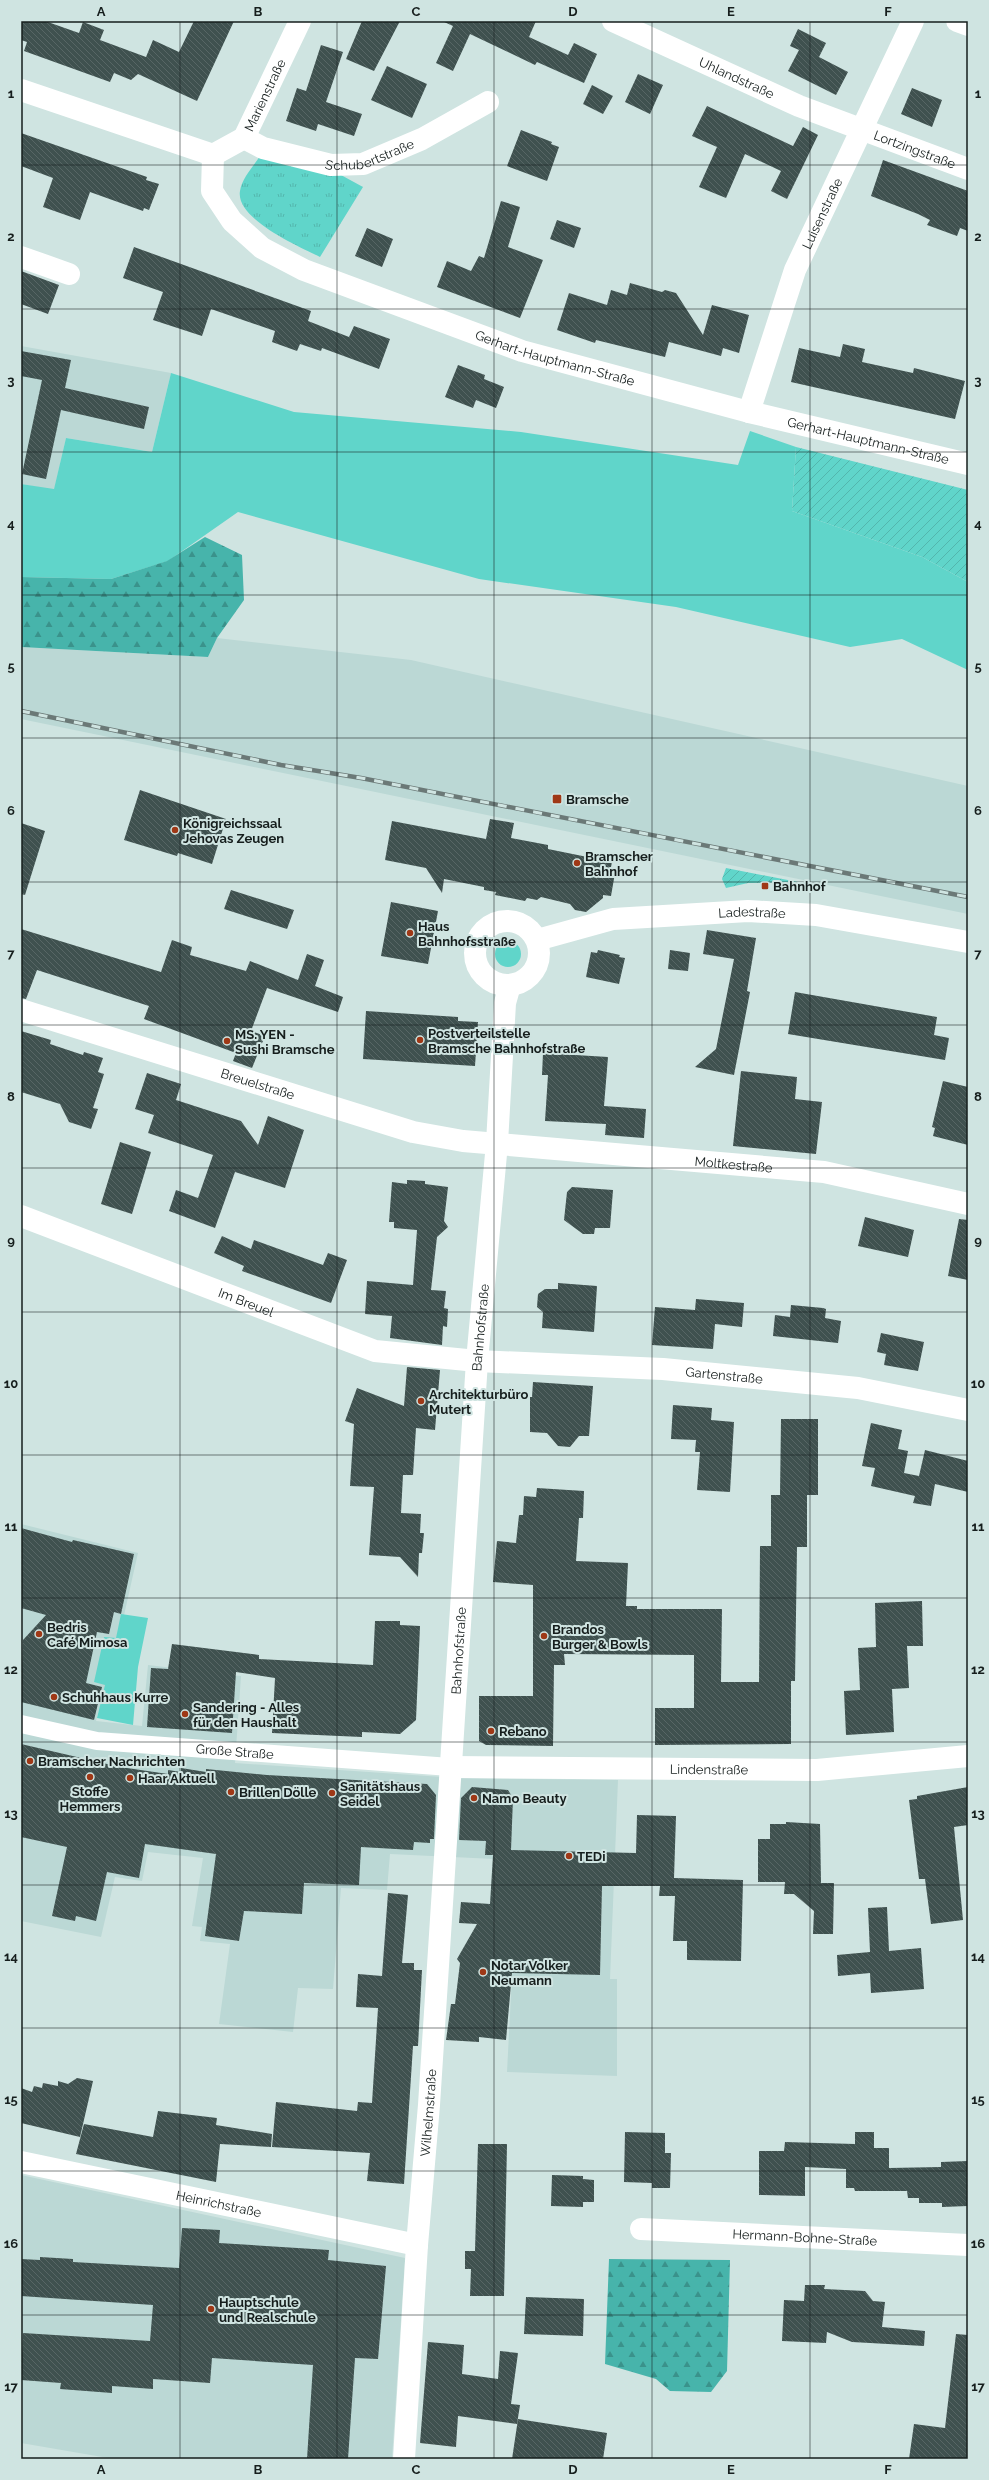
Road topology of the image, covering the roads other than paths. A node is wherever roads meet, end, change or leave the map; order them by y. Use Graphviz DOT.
graph roads {
  1 [pos="300,21"];
  2 [pos="613,21"];
  3 [pos="913,21"];
  4 [pos="957,21"];
  5 [pos="968,26"];
  6 [pos="21,90"];
  7 [pos="488,102"];
  8 [pos="862,130"];
  9 [pos="244,138"];
  10 [pos="213,155"];
  11 [pos="968,169"];
  12 [pos="21,257"];
  13 [pos="69,274"];
  14 [pos="749,412"];
  15 [pos="968,464"];
  16 [pos="537,940"];
  17 [pos="968,942"];
  18 [pos="510,985"];
  19 [pos="21,1010"];
  20 [pos="497,1143"];
  21 [pos="968,1204"];
  22 [pos="21,1216"];
  23 [pos="478,1361"];
  24 [pos="968,1410"];
  25 [pos="21,1724"];
  26 [pos="968,1756"];
  27 [pos="450,1767"];
  28 [pos="21,2162"];
  29 [pos="641,2229"];
  30 [pos="417,2245"];
  31 [pos="968,2245"];
  32 [pos="404,2459"];
  1 -- 9 [label="street, Marienstraße"];
  2 -- 8 [label="street, Uhlandstraße"];
  3 -- 8 [label="street, Luisenstraße"];
  4 -- 5 [label="street"];
  6 -- 10 [label="street"];
  7 -- 9 [label="street, Schubertstraße"];
  8 -- 11 [label="street, Lortzingstraße"];
  8 -- 14 [label="street, Luisenstraße"];
  9 -- 10 [label="street, Marienstraße"];
  10 -- 14 [label="street, Gerhart-Hauptmann-Straße"];
  12 -- 13 [label="street"];
  14 -- 15 [label="street, Gerhart-Hauptmann-Straße"];
  16 -- 17 [label="street, Ladestraße"];
  16 -- 18 [label="street"];
  16 -- 18 [label="street"];
  18 -- 20 [label="street, Bahnhofstraße"];
  19 -- 20 [label="street, Breuelstraße"];
  20 -- 21 [label="street, Moltkestraße"];
  20 -- 23 [label="street, Bahnhofstraße"];
  22 -- 23 [label="street, Im Breuel"];
  23 -- 24 [label="street, Gartenstraße"];
  23 -- 27 [label="street, Bahnhofstraße"];
  25 -- 27 [label="street, Große Straße"];
  26 -- 27 [label="street, Lindenstraße"];
  27 -- 30 [label="street, Wilhelmstraße"];
  28 -- 30 [label="street, Heinrichstraße"];
  29 -- 31 [label="street, Hermann-Bohne-Straße"];
  30 -- 32 [label="street, Wilhelmstraße"];
}
